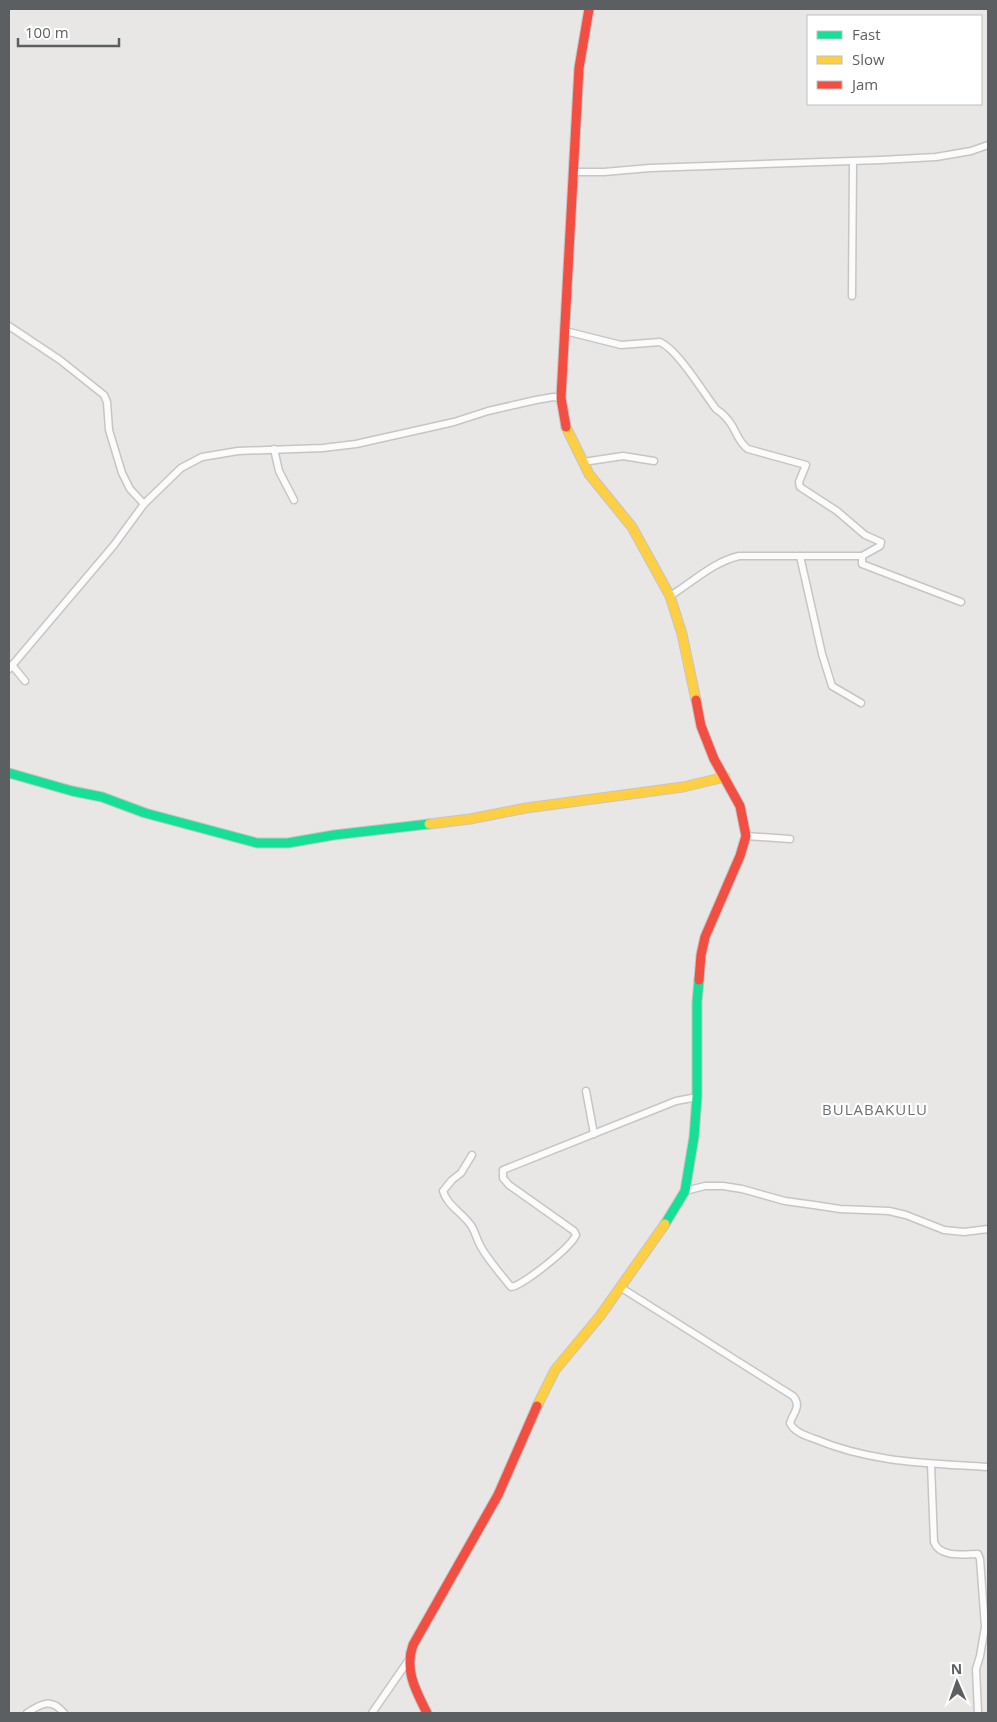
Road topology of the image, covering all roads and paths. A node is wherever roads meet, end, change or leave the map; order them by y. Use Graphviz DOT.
graph roads {
  1 [pos="590,9"];
  2 [pos="988,146"];
  3 [pos="853,162"];
  4 [pos="575,172"];
  5 [pos="852,296"];
  6 [pos="9,326"];
  7 [pos="565,332"];
  8 [pos="561,398"];
  9 [pos="274,449"];
  10 [pos="654,461"];
  11 [pos="583,462"];
  12 [pos="294,500"];
  13 [pos="144,504"];
  14 [pos="800,556"];
  15 [pos="862,556"];
  16 [pos="670,596"];
  17 [pos="961,602"];
  18 [pos="11,667"];
  19 [pos="25,681"];
  20 [pos="861,703"];
  21 [pos="9,773"];
  22 [pos="725,777"];
  23 [pos="746,836"];
  24 [pos="790,840"];
  25 [pos="586,1091"];
  26 [pos="697,1097"];
  27 [pos="594,1134"];
  28 [pos="472,1156"];
  29 [pos="685,1191"];
  30 [pos="988,1230"];
  31 [pos="620,1287"];
  32 [pos="931,1464"];
  33 [pos="988,1467"];
  34 [pos="408,1661"];
  35 [pos="27,1713"];
  36 [pos="64,1713"];
  37 [pos="372,1713"];
  38 [pos="427,1713"];
  39 [pos="978,1713"];
  1 -- 4 [label="street"];
  2 -- 3 [label="street"];
  3 -- 4 [label="street"];
  3 -- 5 [label="street"];
  4 -- 7 [label="street"];
  6 -- 13 [label="street"];
  7 -- 8 [label="street"];
  7 -- 15 [label="street"];
  8 -- 9 [label="street"];
  8 -- 11 [label="street"];
  9 -- 12 [label="street"];
  9 -- 13 [label="street"];
  10 -- 11 [label="street"];
  11 -- 16 [label="street"];
  13 -- 18 [label="street"];
  14 -- 15 [label="street"];
  14 -- 16 [label="street"];
  14 -- 20 [label="street"];
  15 -- 17 [label="street"];
  16 -- 22 [label="street"];
  18 -- 19 [label="street"];
  21 -- 22 [label="street"];
  22 -- 23 [label="street"];
  23 -- 24 [label="street"];
  23 -- 26 [label="street"];
  25 -- 27 [label="street"];
  26 -- 27 [label="street"];
  26 -- 29 [label="street"];
  27 -- 28 [label="street"];
  29 -- 30 [label="street"];
  29 -- 31 [label="street"];
  31 -- 32 [label="street"];
  31 -- 34 [label="street"];
  32 -- 33 [label="street"];
  32 -- 39 [label="street"];
  34 -- 37 [label="street"];
  34 -- 38 [label="street"];
  35 -- 36 [label="street"];
}
